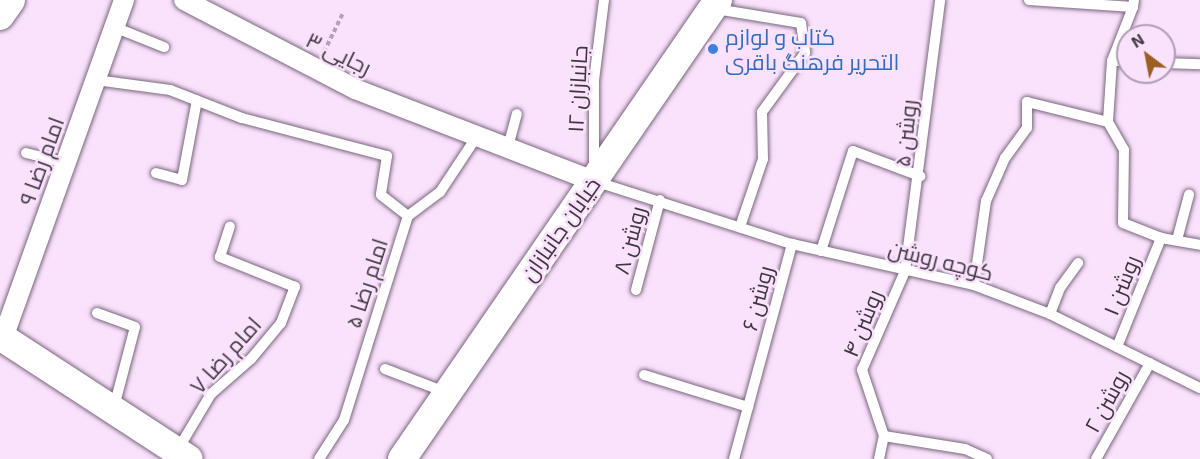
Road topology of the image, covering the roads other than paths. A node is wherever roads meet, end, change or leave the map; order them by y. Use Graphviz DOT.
graph roads {
  1 [pos="11,0"];
  2 [pos="124,0"];
  3 [pos="184,0"];
  4 [pos="604,0"];
  5 [pos="940,0"];
  6 [pos="1031,0"];
  7 [pos="1134,3"];
  8 [pos="715,4"];
  9 [pos="0,16"];
  10 [pos="114,27"];
  11 [pos="164,47"];
  12 [pos="1112,61"];
  13 [pos="1116,61"];
  14 [pos="1176,63"];
  15 [pos="1200,64"];
  16 [pos="96,80"];
  17 [pos="197,100"];
  18 [pos="517,114"];
  19 [pos="1108,122"];
  20 [pos="477,136"];
  21 [pos="508,147"];
  22 [pos="26,153"];
  23 [pos="66,163"];
  24 [pos="156,173"];
  25 [pos="920,176"];
  26 [pos="594,181"];
  27 [pos="1189,195"];
  28 [pos="660,200"];
  29 [pos="408,216"];
  30 [pos="230,227"];
  31 [pos="740,227"];
  32 [pos="1161,238"];
  33 [pos="1177,240"];
  34 [pos="792,244"];
  35 [pos="1200,245"];
  36 [pos="820,251"];
  37 [pos="1078,263"];
  38 [pos="905,270"];
  39 [pos="974,285"];
  40 [pos="636,290"];
  41 [pos="97,313"];
  42 [pos="1050,314"];
  43 [pos="2,337"];
  44 [pos="1117,347"];
  45 [pos="1150,363"];
  46 [pos="385,369"];
  47 [pos="644,375"];
  48 [pos="1200,388"];
  49 [pos="446,392"];
  50 [pos="748,407"];
  51 [pos="113,410"];
  52 [pos="884,436"];
  53 [pos="179,456"];
  54 [pos="319,459"];
  55 [pos="402,459"];
  56 [pos="734,459"];
  57 [pos="879,459"];
  58 [pos="987,459"];
  59 [pos="1096,459"];
  1 -- 9 [label="street"];
  2 -- 10 [label="street, امام رضا ۹"];
  3 -- 20 [label="street, رجایی ۳"];
  4 -- 26 [label="lane, جانبازان ۱۲"];
  5 -- 25 [label="lane, روشن ۵"];
  6 -- 7 [label="lane"];
  7 -- 12 [label="lane"];
  8 -- 26 [label="street, خیابان جانبازان"];
  8 -- 31 [label="lane"];
  10 -- 11 [label="lane"];
  10 -- 16 [label="street, امام رضا ۹"];
  12 -- 13 [label="lane"];
  12 -- 19 [label="lane"];
  14 -- 15 [label="lane"];
  16 -- 17 [label="lane"];
  16 -- 23 [label="street, امام رضا ۹"];
  17 -- 24 [label="lane"];
  17 -- 29 [label="lane"];
  18 -- 21 [label="lane"];
  19 -- 32 [label="lane"];
  19 -- 39 [label="lane"];
  20 -- 21 [label="street, رجایی ۳"];
  20 -- 29 [label="lane, امام رضا ۵"];
  21 -- 26 [label="street, رجایی ۳"];
  22 -- 23 [label="lane"];
  23 -- 43 [label="street, امام رضا ۹"];
  25 -- 36 [label="lane"];
  25 -- 38 [label="lane, روشن ۵"];
  26 -- 28 [label="lane, کوچه روشن"];
  26 -- 49 [label="street, خیابان جانبازان"];
  27 -- 33 [label="lane"];
  28 -- 31 [label="lane, کوچه روشن"];
  28 -- 40 [label="lane, روشن ۸"];
  29 -- 54 [label="lane, امام رضا ۵"];
  30 -- 53 [label="lane, امام رضا ۷"];
  31 -- 34 [label="lane, کوچه روشن"];
  32 -- 33 [label="lane"];
  32 -- 44 [label="lane, روشن ۱"];
  33 -- 35 [label="lane"];
  34 -- 36 [label="lane, کوچه روشن"];
  34 -- 50 [label="lane, روشن ۶"];
  36 -- 38 [label="lane, کوچه روشن"];
  37 -- 42 [label="lane"];
  38 -- 39 [label="lane, کوچه روشن"];
  38 -- 52 [label="lane, روشن ۴"];
  39 -- 42 [label="lane, کوچه روشن"];
  41 -- 51 [label="lane"];
  42 -- 44 [label="lane, کوچه روشن"];
  43 -- 51 [label="street"];
  44 -- 45 [label="lane, کوچه روشن"];
  45 -- 48 [label="lane, کوچه روشن"];
  45 -- 59 [label="lane, روشن ۲"];
  46 -- 49 [label="lane"];
  47 -- 50 [label="lane"];
  49 -- 55 [label="street, خیابان جانبازان"];
  50 -- 56 [label="lane, روشن ۶"];
  51 -- 53 [label="street"];
  52 -- 57 [label="lane"];
  52 -- 58 [label="lane"];
}
